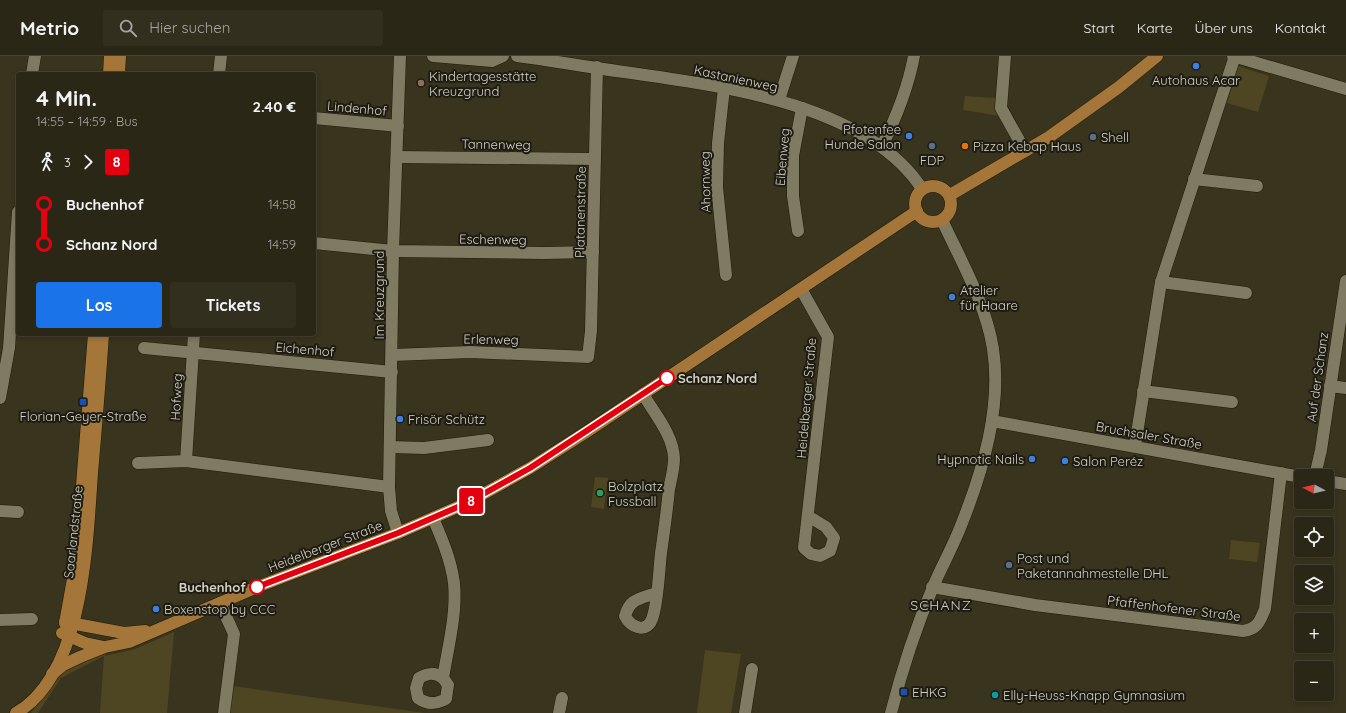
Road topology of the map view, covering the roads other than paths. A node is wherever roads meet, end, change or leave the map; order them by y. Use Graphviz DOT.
graph roads {
  1 [pos="35,56"];
  2 [pos="110,56"];
  3 [pos="120,56"];
  4 [pos="221,56"];
  5 [pos="400,56"];
  6 [pos="433,56"];
  7 [pos="503,56"];
  8 [pos="517,56"];
  9 [pos="793,56"];
  10 [pos="914,56"];
  11 [pos="1005,56"];
  12 [pos="1157,56"];
  13 [pos="1234,56"];
  14 [pos="597,67"];
  15 [pos="32,72"];
  16 [pos="109,72"];
  17 [pos="119,72"];
  18 [pos="219,72"];
  19 [pos="724,88"];
  20 [pos="1346,88"];
  21 [pos="779,100"];
  22 [pos="802,108"];
  23 [pos="316,118"];
  24 [pos="398,126"];
  25 [pos="882,146"];
  26 [pos="1025,151"];
  27 [pos="397,157"];
  28 [pos="595,159"];
  29 [pos="1194,179"];
  30 [pos="1257,186"];
  31 [pos="922,189"];
  32 [pos="950,195"];
  33 [pos="917,211"];
  34 [pos="942,220"];
  35 [pos="798,231"];
  36 [pos="16,233"];
  37 [pos="316,243"];
  38 [pos="393,252"];
  39 [pos="593,252"];
  40 [pos="726,275"];
  41 [pos="1161,282"];
  42 [pos="1345,288"];
  43 [pos="801,289"];
  44 [pos="1246,293"];
  45 [pos="94,336"];
  46 [pos="103,336"];
  47 [pos="194,336"];
  48 [pos="144,348"];
  49 [pos="192,353"];
  50 [pos="393,355"];
  51 [pos="588,357"];
  52 [pos="3,369"];
  53 [pos="392,372"];
  54 [pos="1330,386"];
  55 [pos="1346,388"];
  56 [pos="1143,391"];
  57 [pos="643,394"];
  58 [pos="0,398"];
  59 [pos="1232,402"];
  60 [pos="992,421"];
  61 [pos="488,440"];
  62 [pos="1135,446"];
  63 [pos="391,447"];
  64 [pos="186,461"];
  65 [pos="138,463"];
  66 [pos="1317,469"];
  67 [pos="1281,473"];
  68 [pos="1294,476"];
  69 [pos="1334,482"];
  70 [pos="1346,484"];
  71 [pos="389,487"];
  72 [pos="0,511"];
  73 [pos="18,512"];
  74 [pos="808,516"];
  75 [pos="433,518"];
  76 [pos="398,533"];
  77 [pos="932,587"];
  78 [pos="656,593"];
  79 [pos="220,603"];
  80 [pos="32,619"];
  81 [pos="0,620"];
  82 [pos="67,628"];
  83 [pos="160,628"];
  84 [pos="105,647"];
  85 [pos="752,669"];
  86 [pos="52,674"];
  87 [pos="443,678"];
  88 [pos="562,698"];
  89 [pos="14,713"];
  90 [pos="224,713"];
  91 [pos="559,713"];
  92 [pos="745,713"];
  93 [pos="891,713"];
  1 -- 15 [label="street"];
  2 -- 16 [label="main road"];
  3 -- 17 [label="main road"];
  4 -- 18 [label="street"];
  5 -- 24 [label="street, Im Kreuzgrund"];
  6 -- 7 [label="street"];
  8 -- 14 [label="street, Kastanienweg"];
  9 -- 21 [label="street"];
  10 -- 25 [label="street"];
  11 -- 26 [label="street"];
  12 -- 26 [label="main road"];
  13 -- 20 [label="street"];
  13 -- 29 [label="street"];
  14 -- 19 [label="street, Kastanienweg"];
  14 -- 28 [label="street, Platanenstraße"];
  19 -- 21 [label="street, Kastanienweg"];
  19 -- 40 [label="street, Ahornweg"];
  21 -- 22 [label="street, Kastanienweg"];
  22 -- 25 [label="street, Kastanienweg"];
  22 -- 35 [label="street, Eibenweg"];
  23 -- 24 [label="street, Lindenhof"];
  24 -- 27 [label="street, Im Kreuzgrund"];
  25 -- 31 [label="street, Kastanienweg"];
  26 -- 32 [label="main road"];
  27 -- 28 [label="street, Tannenweg"];
  27 -- 38 [label="street, Im Kreuzgrund"];
  28 -- 39 [label="street, Platanenstraße"];
  29 -- 30 [label="street"];
  29 -- 41 [label="street"];
  31 -- 32 [label="main road"];
  31 -- 33 [label="main road"];
  32 -- 34 [label="main road"];
  33 -- 34 [label="main road"];
  33 -- 43 [label="main road, Heidelberger Straße"];
  34 -- 60 [label="street"];
  36 -- 52 [label="street"];
  37 -- 38 [label="street, Eschenweg"];
  38 -- 39 [label="street, Eschenweg"];
  38 -- 50 [label="street, Im Kreuzgrund"];
  39 -- 51 [label="street, Platanenstraße"];
  41 -- 44 [label="street"];
  41 -- 56 [label="street"];
  42 -- 54 [label="street, Auf der Schanz"];
  43 -- 57 [label="main road, Heidelberger Straße"];
  43 -- 74 [label="street, Heidelberger Straße"];
  45 -- 82 [label="main road, Saarlandstraße"];
  46 -- 82 [label="main road, Saarlandstraße"];
  47 -- 49 [label="street, Hofweg"];
  48 -- 49 [label="street, Eichenhof"];
  49 -- 53 [label="street, Eichenhof"];
  49 -- 64 [label="street, Hofweg"];
  50 -- 51 [label="street, Erlenweg"];
  50 -- 53 [label="street, Im Kreuzgrund"];
  52 -- 58 [label="street"];
  53 -- 63 [label="street, Im Kreuzgrund"];
  54 -- 55 [label="street"];
  54 -- 66 [label="street, Auf der Schanz"];
  56 -- 59 [label="street"];
  56 -- 62 [label="street"];
  57 -- 75 [label="main road, Heidelberger Straße"];
  57 -- 78 [label="street"];
  60 -- 62 [label="street, Bruchsaler Straße"];
  60 -- 77 [label="street"];
  61 -- 63 [label="street"];
  62 -- 67 [label="street, Bruchsaler Straße"];
  63 -- 71 [label="street, Im Kreuzgrund"];
  64 -- 65 [label="street"];
  64 -- 71 [label="street"];
  67 -- 68 [label="street, Bruchsaler Straße"];
  67 -- 77 [label="street, Pfaffenhofener Straße"];
  69 -- 70 [label="street"];
  71 -- 76 [label="street, Im Kreuzgrund"];
  72 -- 73 [label="street"];
  75 -- 76 [label="main road, Heidelberger Straße"];
  75 -- 87 [label="street"];
  76 -- 79 [label="main road, Heidelberger Straße"];
  77 -- 93 [label="street"];
  79 -- 83 [label="main road, Heidelberger Straße"];
  79 -- 90 [label="street"];
  80 -- 81 [label="street"];
  82 -- 83 [label="main road, Heidelberger Straße"];
  82 -- 84 [label="main road, Heidelberger Straße"];
  82 -- 86 [label="main road, Saarlandstraße"];
  82 -- 89 [label="main road, Saarlandstraße"];
  83 -- 84 [label="main road, Heidelberger Straße"];
  84 -- 86 [label="main road, Heidelberger Straße"];
  85 -- 92 [label="street"];
  86 -- 89 [label="main road, Saarlandstraße"];
  88 -- 91 [label="street"];
}
